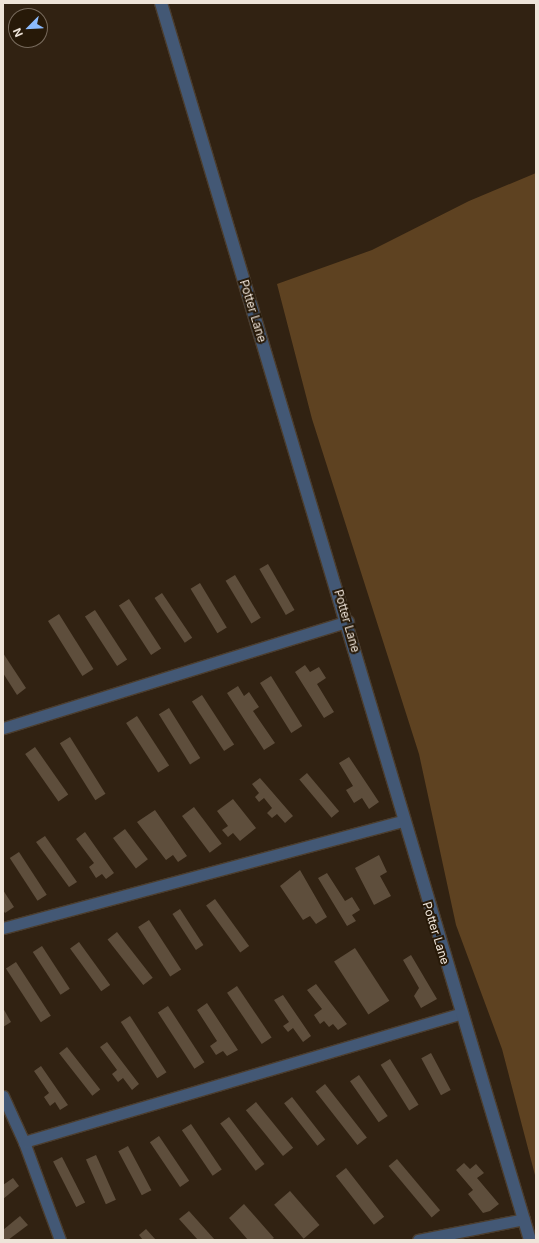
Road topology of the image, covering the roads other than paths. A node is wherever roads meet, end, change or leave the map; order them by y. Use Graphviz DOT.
graph roads {
  1 [pos="161,3"];
  2 [pos="348,621"];
  3 [pos="3,728"];
  4 [pos="403,821"];
  5 [pos="3,928"];
  6 [pos="461,1013"];
  7 [pos="3,1096"];
  8 [pos="24,1142"];
  9 [pos="524,1219"];
  10 [pos="60,1240"];
  11 [pos="418,1240"];
  12 [pos="530,1240"];
  1 -- 2 [label="street, Potter Lane"];
  2 -- 3 [label="lane"];
  2 -- 4 [label="street, Potter Lane"];
  4 -- 5 [label="lane"];
  4 -- 6 [label="street, Potter Lane"];
  6 -- 8 [label="lane"];
  6 -- 9 [label="street, Potter Lane"];
  7 -- 8 [label="lane"];
  8 -- 10 [label="lane"];
  9 -- 11 [label="lane"];
  9 -- 12 [label="street, Potter Lane"];
}
